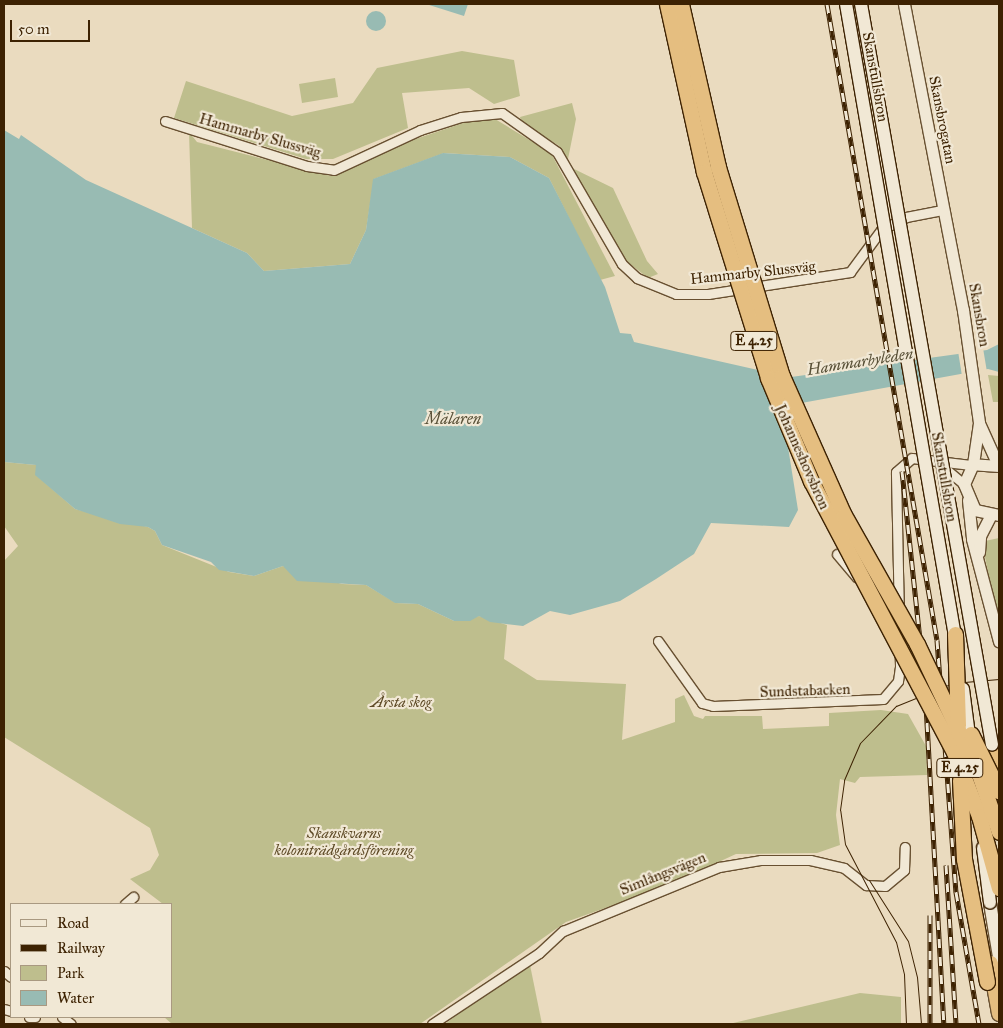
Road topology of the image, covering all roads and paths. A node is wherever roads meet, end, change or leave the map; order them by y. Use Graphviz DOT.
graph roads {
  1 [pos="667,4"];
  2 [pos="681,4"];
  3 [pos="846,4"];
  4 [pos="861,4"];
  5 [pos="904,4"];
  6 [pos="165,121"];
  7 [pos="943,210"];
  8 [pos="950,243"];
  9 [pos="979,423"];
  10 [pos="935,461"];
  11 [pos="972,465"];
  12 [pos="998,466"];
  13 [pos="964,484"];
  14 [pos="968,500"];
  15 [pos="995,515"];
  16 [pos="837,554"];
  17 [pos="979,562"];
  18 [pos="899,604"];
  19 [pos="955,634"];
  20 [pos="658,641"];
  21 [pos="999,641"];
  22 [pos="917,644"];
  23 [pos="904,654"];
  24 [pos="992,744"];
  25 [pos="999,762"];
  26 [pos="999,773"];
  27 [pos="999,791"];
  28 [pos="999,832"];
  29 [pos="905,847"];
  30 [pos="999,888"];
  31 [pos="133,897"];
  32 [pos="127,903"];
  33 [pos="999,957"];
  34 [pos="999,1013"];
  35 [pos="432,1024"];
  36 [pos="994,1024"];
  1 -- 23 [label="highway, Johanneshovsbron / E 4.25, bridge"];
  2 -- 22 [label="highway, Johanneshovsbron / E 4.25, bridge"];
  3 -- 19 [label="main road, Skanstullsbron, bridge"];
  4 -- 24 [label="main road, Skanstullsbron, bridge"];
  5 -- 7 [label="street, Skansbrogatan"];
  6 -- 7 [label="street, Hammarby Slussväg"];
  7 -- 8 [label="street, Skansbrogatan"];
  8 -- 9 [label="street, Skansbron"];
  9 -- 11 [label="street, Skansbron"];
  9 -- 12 [label="street, Skansbron"];
  10 -- 11 [label="street, Sundstabacken"];
  10 -- 13 [label="street"];
  10 -- 18 [label="street, Sundstabacken"];
  11 -- 12 [label="street"];
  11 -- 13 [label="street, Skansbron"];
  13 -- 14 [label="street"];
  14 -- 15 [label="street"];
  14 -- 17 [label="street"];
  15 -- 17 [label="street"];
  16 -- 18 [label="street"];
  17 -- 21 [label="street"];
  18 -- 20 [label="street, Sundstabacken"];
  19 -- 33 [label="main road, Skanstullsbron, bridge"];
  19 -- 36 [label="highway, bridge"];
  22 -- 27 [label="highway, bridge"];
  22 -- 28 [label="highway, Johanneshovsbron / E 4.25, bridge"];
  23 -- 30 [label="highway, Johanneshovsbron / E 4.25, bridge"];
  23 -- 34 [label="highway, bridge"];
  24 -- 25 [label="highway"];
  24 -- 26 [label="main road, Skanstullsbron"];
  29 -- 35 [label="street, Simlångsvägen"];
  31 -- 32 [label="street"];
}
